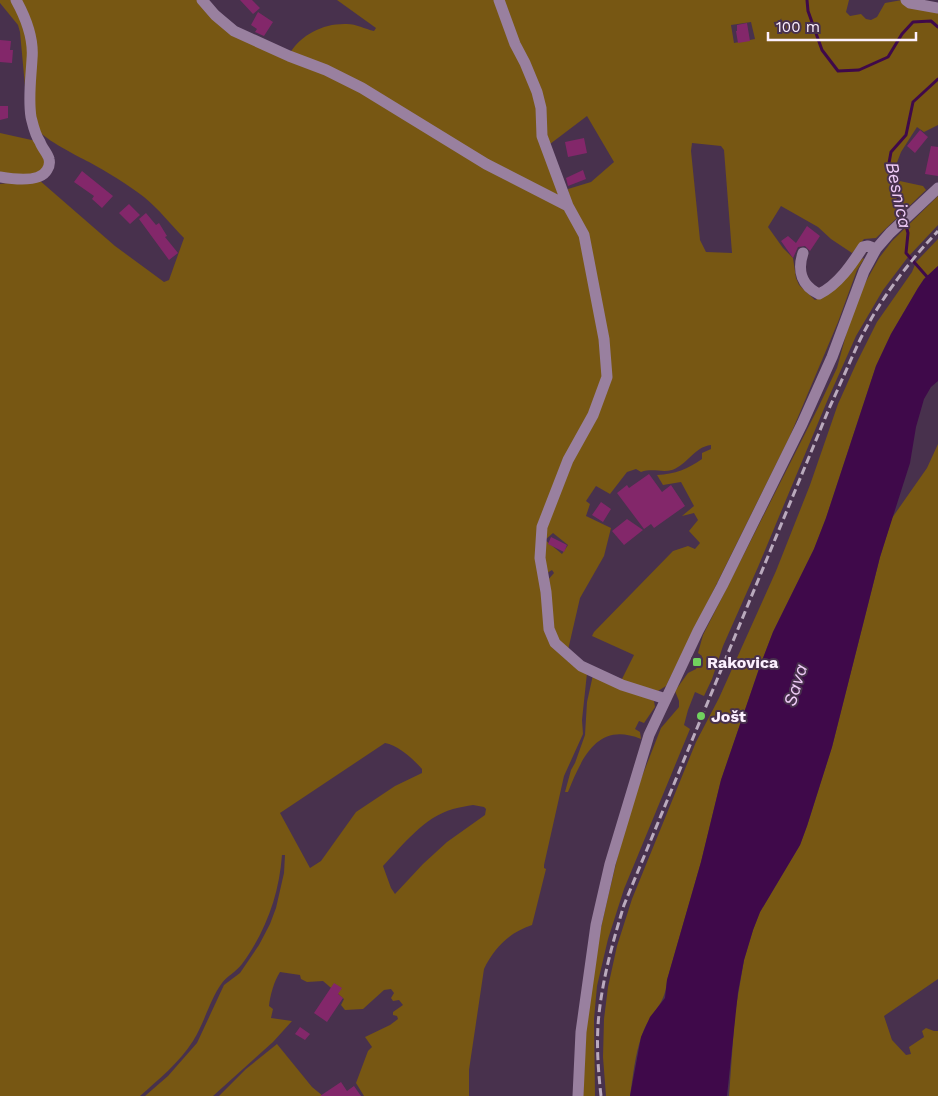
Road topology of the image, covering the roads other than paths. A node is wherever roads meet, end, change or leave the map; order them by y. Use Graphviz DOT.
graph roads {
  1 [pos="16,0"];
  2 [pos="202,0"];
  3 [pos="499,0"];
  4 [pos="906,0"];
  5 [pos="938,8"];
  6 [pos="0,177"];
  7 [pos="938,188"];
  8 [pos="568,206"];
  9 [pos="876,249"];
  10 [pos="803,253"];
  11 [pos="666,699"];
  12 [pos="578,1096"];
  1 -- 6 [label="street"];
  2 -- 8 [label="street"];
  3 -- 8 [label="street"];
  4 -- 5 [label="street"];
  7 -- 9 [label="street"];
  8 -- 11 [label="street"];
  9 -- 10 [label="street"];
  9 -- 11 [label="street"];
  11 -- 12 [label="street"];
}
